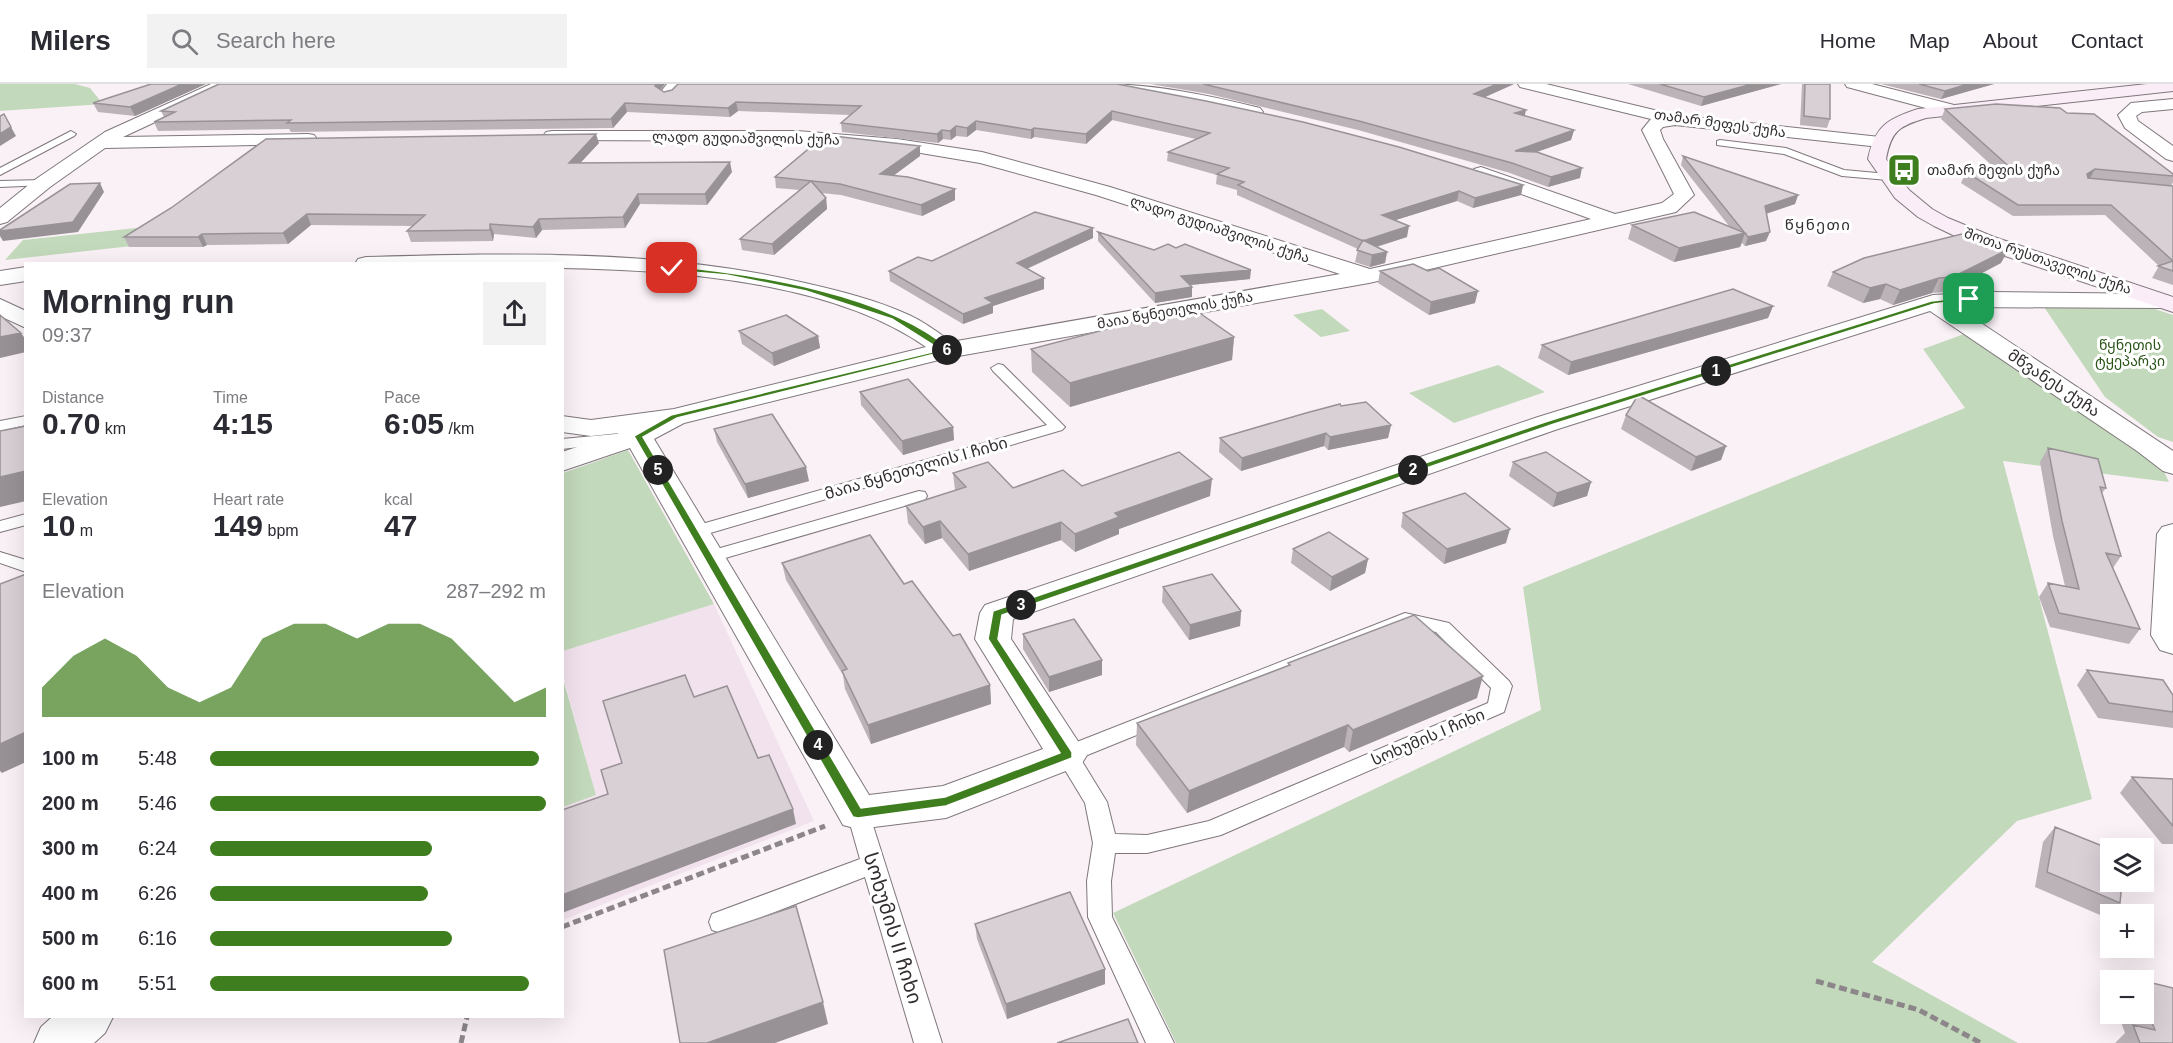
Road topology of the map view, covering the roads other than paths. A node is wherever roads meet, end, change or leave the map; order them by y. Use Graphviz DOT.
graph roads {
  1 [pos="224,84"];
  2 [pos="1109,84"];
  3 [pos="1526,84"];
  4 [pos="1853,84"];
  5 [pos="2173,86"];
  6 [pos="2173,104"];
  7 [pos="1952,110"];
  8 [pos="1274,117"];
  9 [pos="1675,120"];
  10 [pos="71,134"];
  11 [pos="533,141"];
  12 [pos="1880,142"];
  13 [pos="1720,143"];
  14 [pos="326,144"];
  15 [pos="96,147"];
  16 [pos="2173,155"];
  17 [pos="1458,167"];
  18 [pos="0,172"];
  19 [pos="1888,177"];
  20 [pos="43,183"];
  21 [pos="0,184"];
  22 [pos="0,218"];
  23 [pos="1615,221"];
  24 [pos="1220,237"];
  25 [pos="428,262"];
  26 [pos="511,262"];
  27 [pos="564,263"];
  28 [pos="24,274"];
  29 [pos="1369,276"];
  30 [pos="0,278"];
  31 [pos="1334,283"];
  32 [pos="1933,302"];
  33 [pos="2167,303"];
  34 [pos="0,306"];
  35 [pos="24,320"];
  36 [pos="947,350"];
  37 [pos="998,368"];
  38 [pos="674,417"];
  39 [pos="24,420"];
  40 [pos="564,424"];
  41 [pos="0,426"];
  42 [pos="638,436"];
  43 [pos="564,444"];
  44 [pos="564,461"];
  45 [pos="2173,465"];
  46 [pos="919,496"];
  47 [pos="24,520"];
  48 [pos="0,527"];
  49 [pos="2173,534"];
  50 [pos="701,544"];
  51 [pos="0,557"];
  52 [pos="24,566"];
  53 [pos="2173,642"];
  54 [pos="1067,755"];
  55 [pos="858,813"];
  56 [pos="1105,843"];
  57 [pos="873,864"];
  58 [pos="721,922"];
  59 [pos="87,1018"];
  60 [pos="59,1043"];
  61 [pos="928,1043"];
  62 [pos="1160,1043"];
  1 -- 15 [label="street"];
  2 -- 8 [label="street"];
  3 -- 9 [label="street, თამარ მეფეს ქუჩა"];
  4 -- 7 [label="street"];
  5 -- 7 [label="main road"];
  6 -- 16 [label="street"];
  7 -- 12 [label="main road"];
  9 -- 12 [label="street, თამარ მეფეს ქუჩა"];
  9 -- 23 [label="street, მაია წყნეთელის ქუჩა"];
  10 -- 18 [label="lane"];
  11 -- 24 [label="street, ლადო გუდიაშვილის ქუჩა"];
  12 -- 19 [label="main road, შოთა რუსთაველის ქუჩა"];
  13 -- 19 [label="lane"];
  14 -- 15 [label="street"];
  15 -- 20 [label="street"];
  17 -- 23 [label="street"];
  19 -- 33 [label="main road, შოთა რუსთაველის ქუჩა"];
  20 -- 21 [label="lane"];
  20 -- 22 [label="street"];
  23 -- 29 [label="street, მაია წყნეთელის ქუჩა"];
  24 -- 29 [label="street, ლადო გუდიაშვილის ქუჩა"];
  24 -- 31 [label="street, ლადო გუდიაშვილის ქუჩა"];
  25 -- 26 [label="street"];
  27 -- 36 [label="street"];
  28 -- 30 [label="street"];
  29 -- 31 [label="street, მაია წყნეთელის ქუჩა"];
  31 -- 36 [label="street, მაია წყნეთელის ქუჩა"];
  32 -- 33 [label="street"];
  32 -- 45 [label="street, მწვანეს ქუჩა"];
  32 -- 54 [label="street"];
  34 -- 35 [label="street"];
  36 -- 38 [label="street, მაია წყნეთელის ქუჩა"];
  37 -- 50 [label="lane, მაია წყნეთელის I ჩიხი"];
  38 -- 40 [label="street, მაია წყნეთელის ქუჩა"];
  38 -- 42 [label="street"];
  39 -- 41 [label="lane"];
  42 -- 43 [label="lane"];
  42 -- 44 [label="street"];
  42 -- 50 [label="street"];
  46 -- 50 [label="lane"];
  47 -- 48 [label="lane"];
  49 -- 53 [label="street"];
  50 -- 55 [label="street"];
  51 -- 52 [label="lane"];
  54 -- 55 [label="street"];
  54 -- 56 [label="lane"];
  54 -- 56 [label="lane, სოხუმის I ჩიხი"];
  55 -- 57 [label="lane, სოხუმის II ჩიხი"];
  56 -- 62 [label="lane"];
  57 -- 58 [label="lane"];
  57 -- 61 [label="lane, სოხუმის II ჩიხი"];
  59 -- 60 [label="street"];
}
